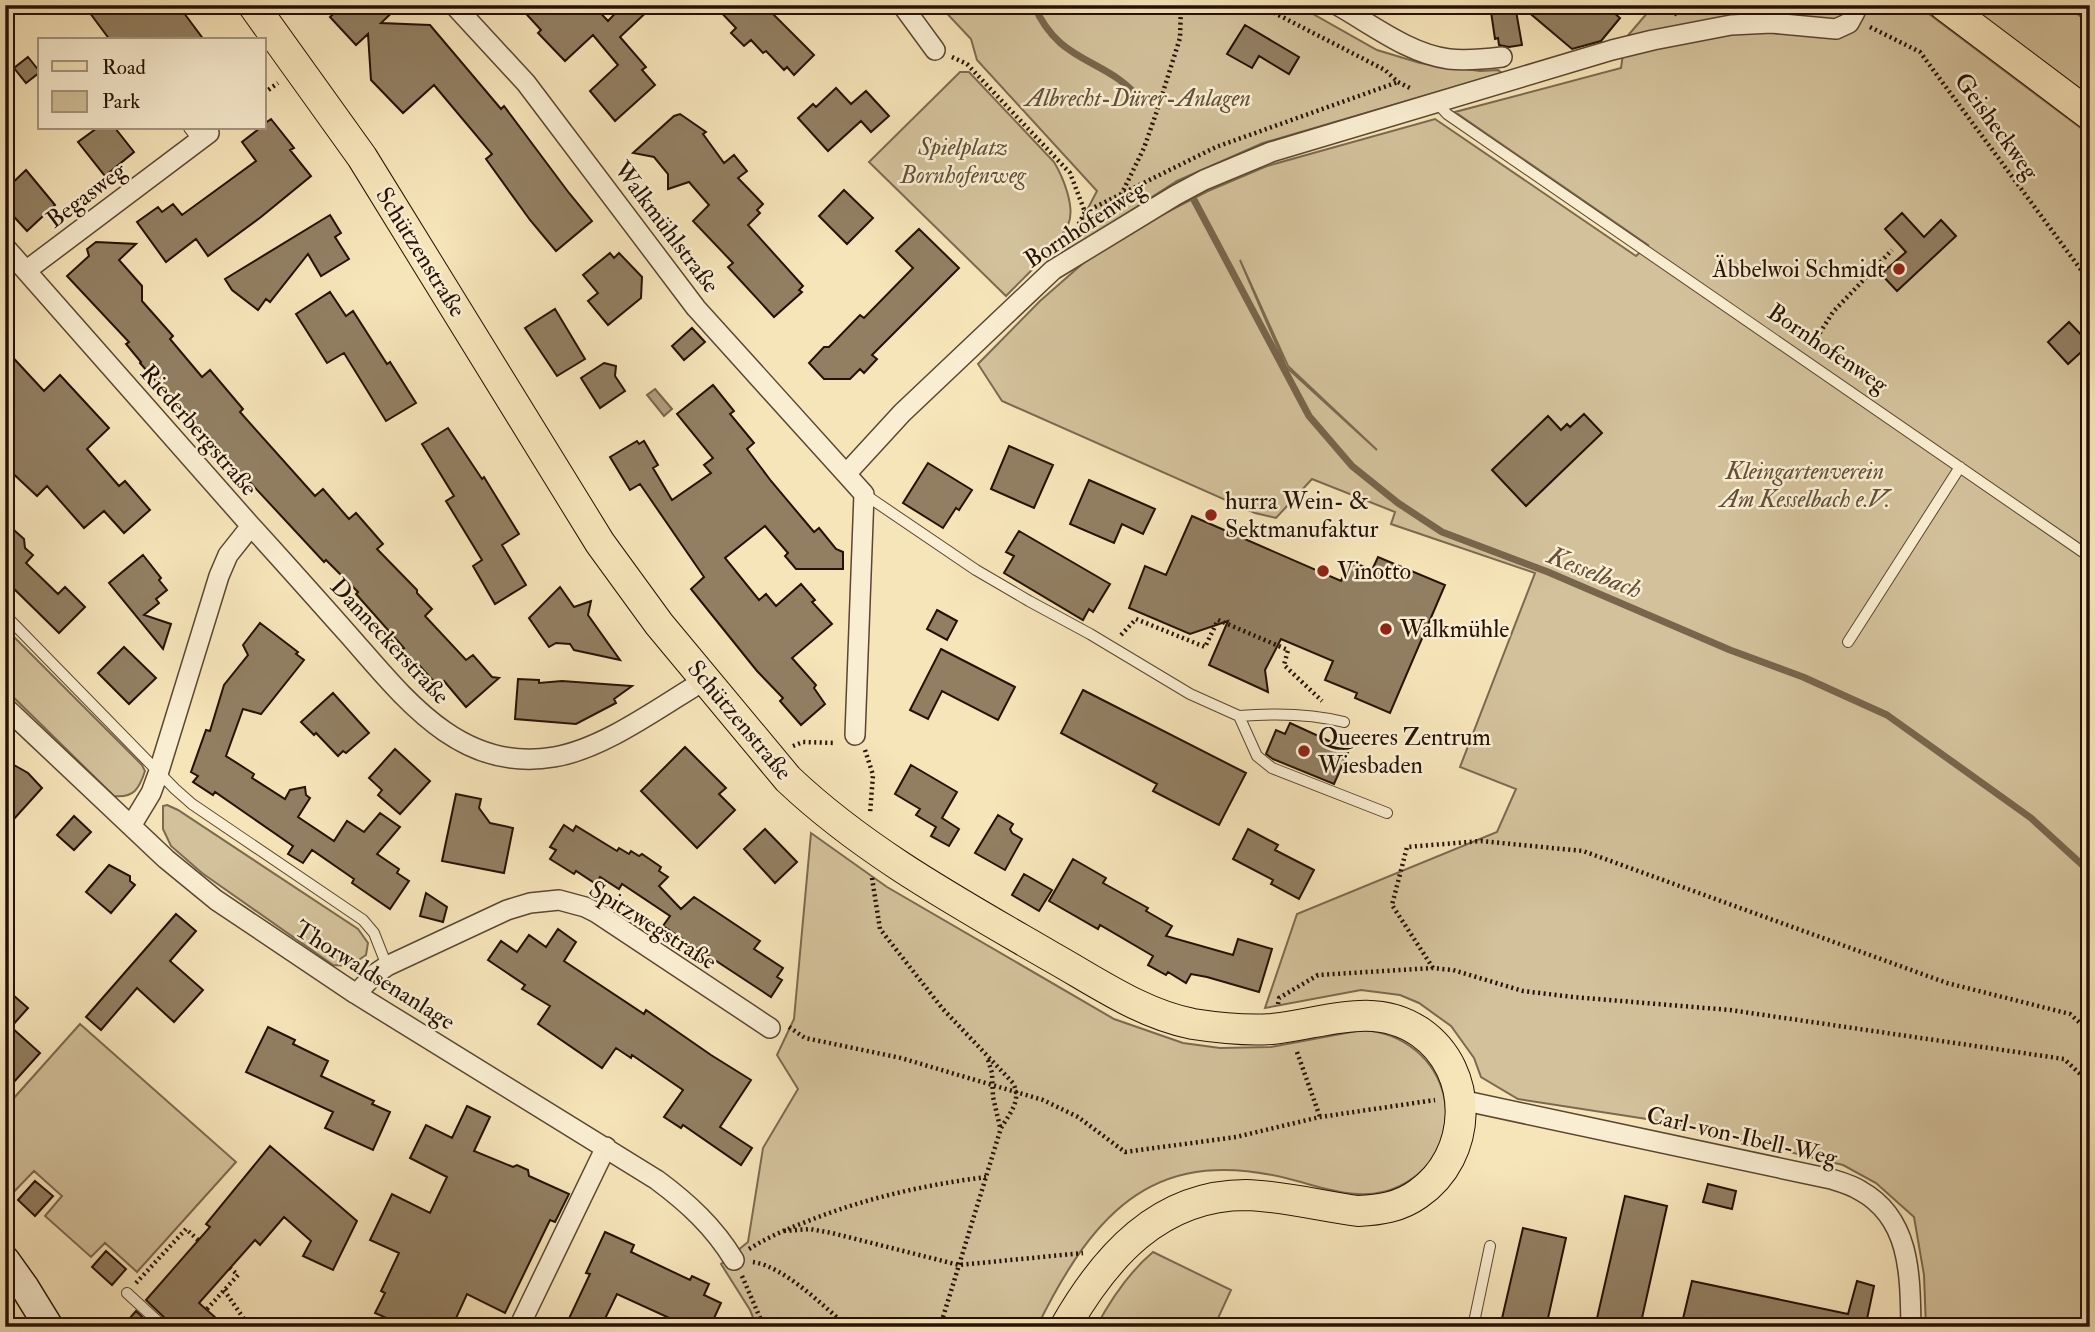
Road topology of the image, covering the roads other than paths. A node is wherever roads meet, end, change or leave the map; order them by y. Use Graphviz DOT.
graph roads {
  1 [pos="253,5"];
  2 [pos="454,5"];
  3 [pos="902,5"];
  4 [pos="1337,5"];
  5 [pos="1944,5"];
  6 [pos="1366,12"];
  7 [pos="1854,12"];
  8 [pos="935,50"];
  9 [pos="1502,57"];
  10 [pos="1438,104"];
  11 [pos="2090,115"];
  12 [pos="199,134"];
  13 [pos="5,247"];
  14 [pos="27,270"];
  15 [pos="1959,467"];
  16 [pos="846,474"];
  17 [pos="864,494"];
  18 [pos="251,526"];
  19 [pos="2090,556"];
  20 [pos="5,615"];
  21 [pos="1848,642"];
  22 [pos="705,680"];
  23 [pos="5,707"];
  24 [pos="1240,716"];
  25 [pos="1344,722"];
  26 [pos="848,739"];
  27 [pos="158,774"];
  28 [pos="1387,813"];
  29 [pos="131,826"];
  30 [pos="387,966"];
  31 [pos="356,994"];
  32 [pos="770,1028"];
  33 [pos="1461,1100"];
  34 [pos="606,1147"];
  35 [pos="1490,1246"];
  36 [pos="5,1260"];
  37 [pos="734,1260"];
  38 [pos="127,1293"];
  39 [pos="49,1327"];
  40 [pos="164,1327"];
  41 [pos="519,1327"];
  42 [pos="1065,1327"];
  43 [pos="1473,1327"];
  44 [pos="1911,1327"];
  1 -- 22 [label="main road, Schützenstraße"];
  2 -- 16 [label="street, Walkmühlstraße"];
  3 -- 8 [label="street"];
  4 -- 6 [label="street"];
  5 -- 11 [label="main road"];
  6 -- 9 [label="street"];
  7 -- 10 [label="street, Bornhofenweg"];
  10 -- 15 [label="lane, Bornhofenweg"];
  10 -- 16 [label="street, Bornhofenweg"];
  12 -- 14 [label="street, Begasweg"];
  13 -- 14 [label="street, Riederbergstraße"];
  14 -- 18 [label="street, Riederbergstraße"];
  15 -- 19 [label="lane, Bornhofenweg"];
  15 -- 21 [label="lane"];
  16 -- 17 [label="street"];
  17 -- 24 [label="lane"];
  17 -- 26 [label="street"];
  18 -- 22 [label="street, Danneckerstraße"];
  18 -- 27 [label="street, Riederbergstraße"];
  20 -- 27 [label="lane"];
  22 -- 33 [label="main road, Schützenstraße"];
  23 -- 29 [label="street, Thorwaldsenanlage"];
  24 -- 25 [label="lane"];
  24 -- 28 [label="lane"];
  27 -- 29 [label="street, Riederbergstraße"];
  27 -- 30 [label="lane"];
  29 -- 31 [label="street, Thorwaldsenanlage"];
  30 -- 31 [label="street, Spitzwegstraße"];
  30 -- 32 [label="street, Spitzwegstraße"];
  31 -- 34 [label="street, Thorwaldsenanlage"];
  33 -- 42 [label="main road"];
  33 -- 44 [label="street, Carl-von-Ibell-Weg"];
  34 -- 37 [label="street, Thorwaldsenanlage"];
  34 -- 41 [label="street"];
  35 -- 43 [label="lane"];
  36 -- 39 [label="main road"];
  38 -- 40 [label="lane"];
}
